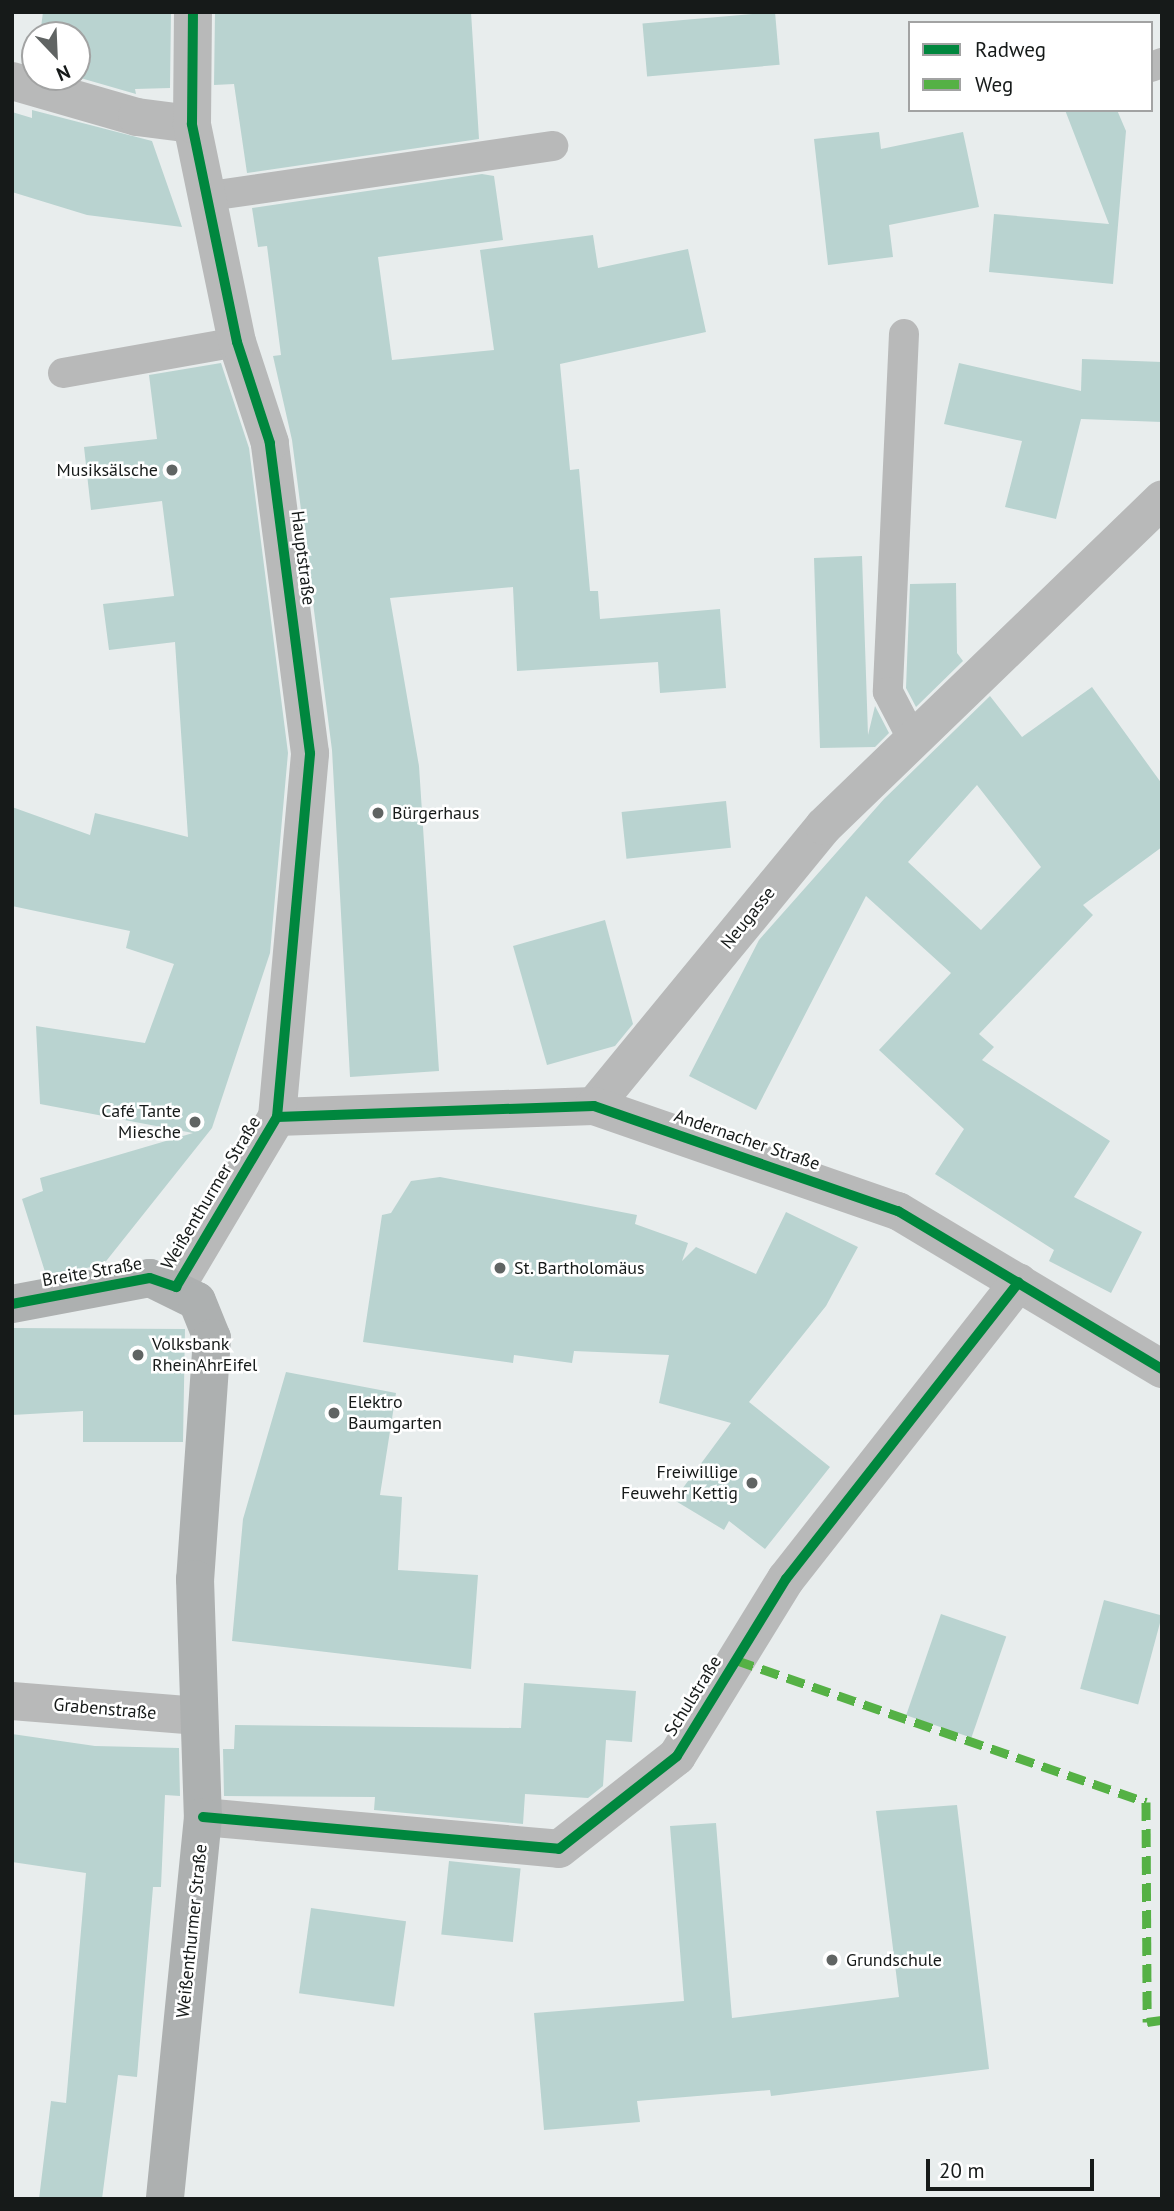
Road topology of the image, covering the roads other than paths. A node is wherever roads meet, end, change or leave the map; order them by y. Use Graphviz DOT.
graph roads {
  1 [pos="193,12"];
  2 [pos="12,81"];
  3 [pos="192,124"];
  4 [pos="553,146"];
  5 [pos="210,196"];
  6 [pos="904,334"];
  7 [pos="237,342"];
  8 [pos="63,373"];
  9 [pos="1162,500"];
  10 [pos="913,740"];
  11 [pos="594,1106"];
  12 [pos="277,1117"];
  13 [pos="1019,1282"];
  14 [pos="176,1287"];
  15 [pos="12,1304"];
  16 [pos="1161,1366"];
  17 [pos="12,1701"];
  18 [pos="198,1716"];
  19 [pos="203,1817"];
  20 [pos="165,2199"];
  1 -- 3 [label="street, Hauptstraße"];
  2 -- 3 [label="street"];
  3 -- 5 [label="street, Hauptstraße"];
  4 -- 5 [label="lane"];
  5 -- 7 [label="street, Hauptstraße"];
  6 -- 10 [label="lane"];
  7 -- 8 [label="lane"];
  7 -- 12 [label="street, Hauptstraße"];
  9 -- 10 [label="street, Neugasse"];
  10 -- 11 [label="street, Neugasse"];
  11 -- 12 [label="street, Andernacher Straße"];
  11 -- 13 [label="street, Andernacher Straße"];
  12 -- 14 [label="street, Weißenthurmer Straße"];
  13 -- 16 [label="street, Andernacher Straße"];
  13 -- 19 [label="street, Schulstraße"];
  14 -- 15 [label="street, Breite Straße"];
  14 -- 18 [label="street, Weißenthurmer Straße"];
  17 -- 18 [label="street, Grabenstraße"];
  18 -- 19 [label="street, Weißenthurmer Straße"];
  19 -- 20 [label="street, Weißenthurmer Straße"];
}
